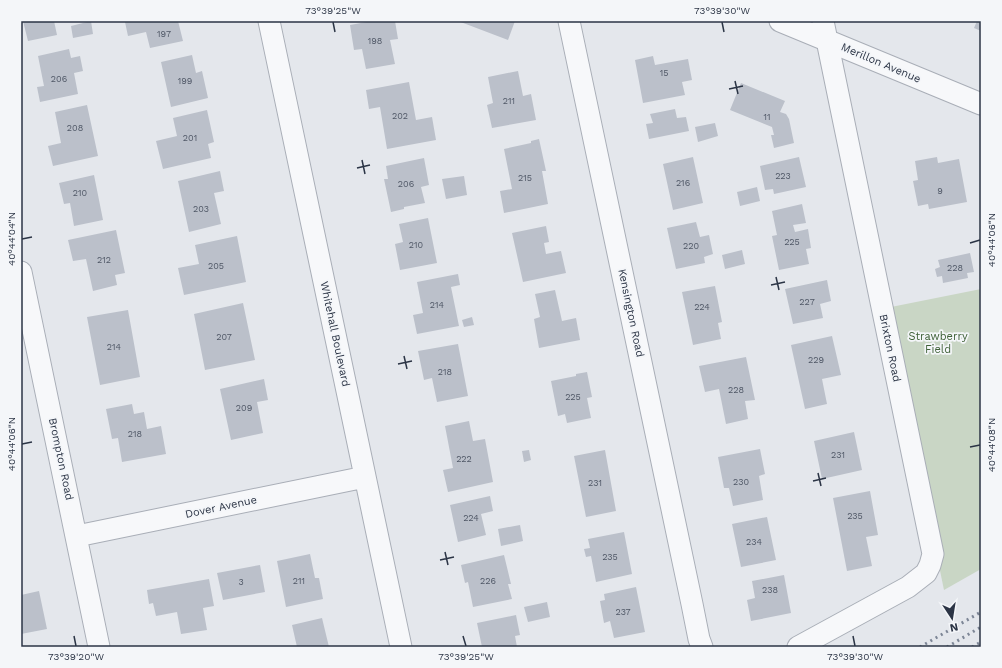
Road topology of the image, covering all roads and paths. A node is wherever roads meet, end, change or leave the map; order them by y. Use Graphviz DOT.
graph roads {
  1 [pos="268,21"];
  2 [pos="570,21"];
  3 [pos="780,21"];
  4 [pos="825,31"];
  5 [pos="981,104"];
  6 [pos="21,272"];
  7 [pos="365,477"];
  8 [pos="77,536"];
  9 [pos="99,647"];
  10 [pos="401,647"];
  11 [pos="702,647"];
  12 [pos="798,647"];
  1 -- 7 [label="street, Whitehall Boulevard"];
  2 -- 11 [label="street, Kensington Road"];
  3 -- 4 [label="street, Merillon Avenue"];
  4 -- 5 [label="street, Merillon Avenue"];
  4 -- 12 [label="street, Brixton Road"];
  6 -- 8 [label="street, Brompton Road"];
  7 -- 8 [label="street, Dover Avenue"];
  7 -- 10 [label="street, Whitehall Boulevard"];
  8 -- 9 [label="street, Brompton Road"];
}
